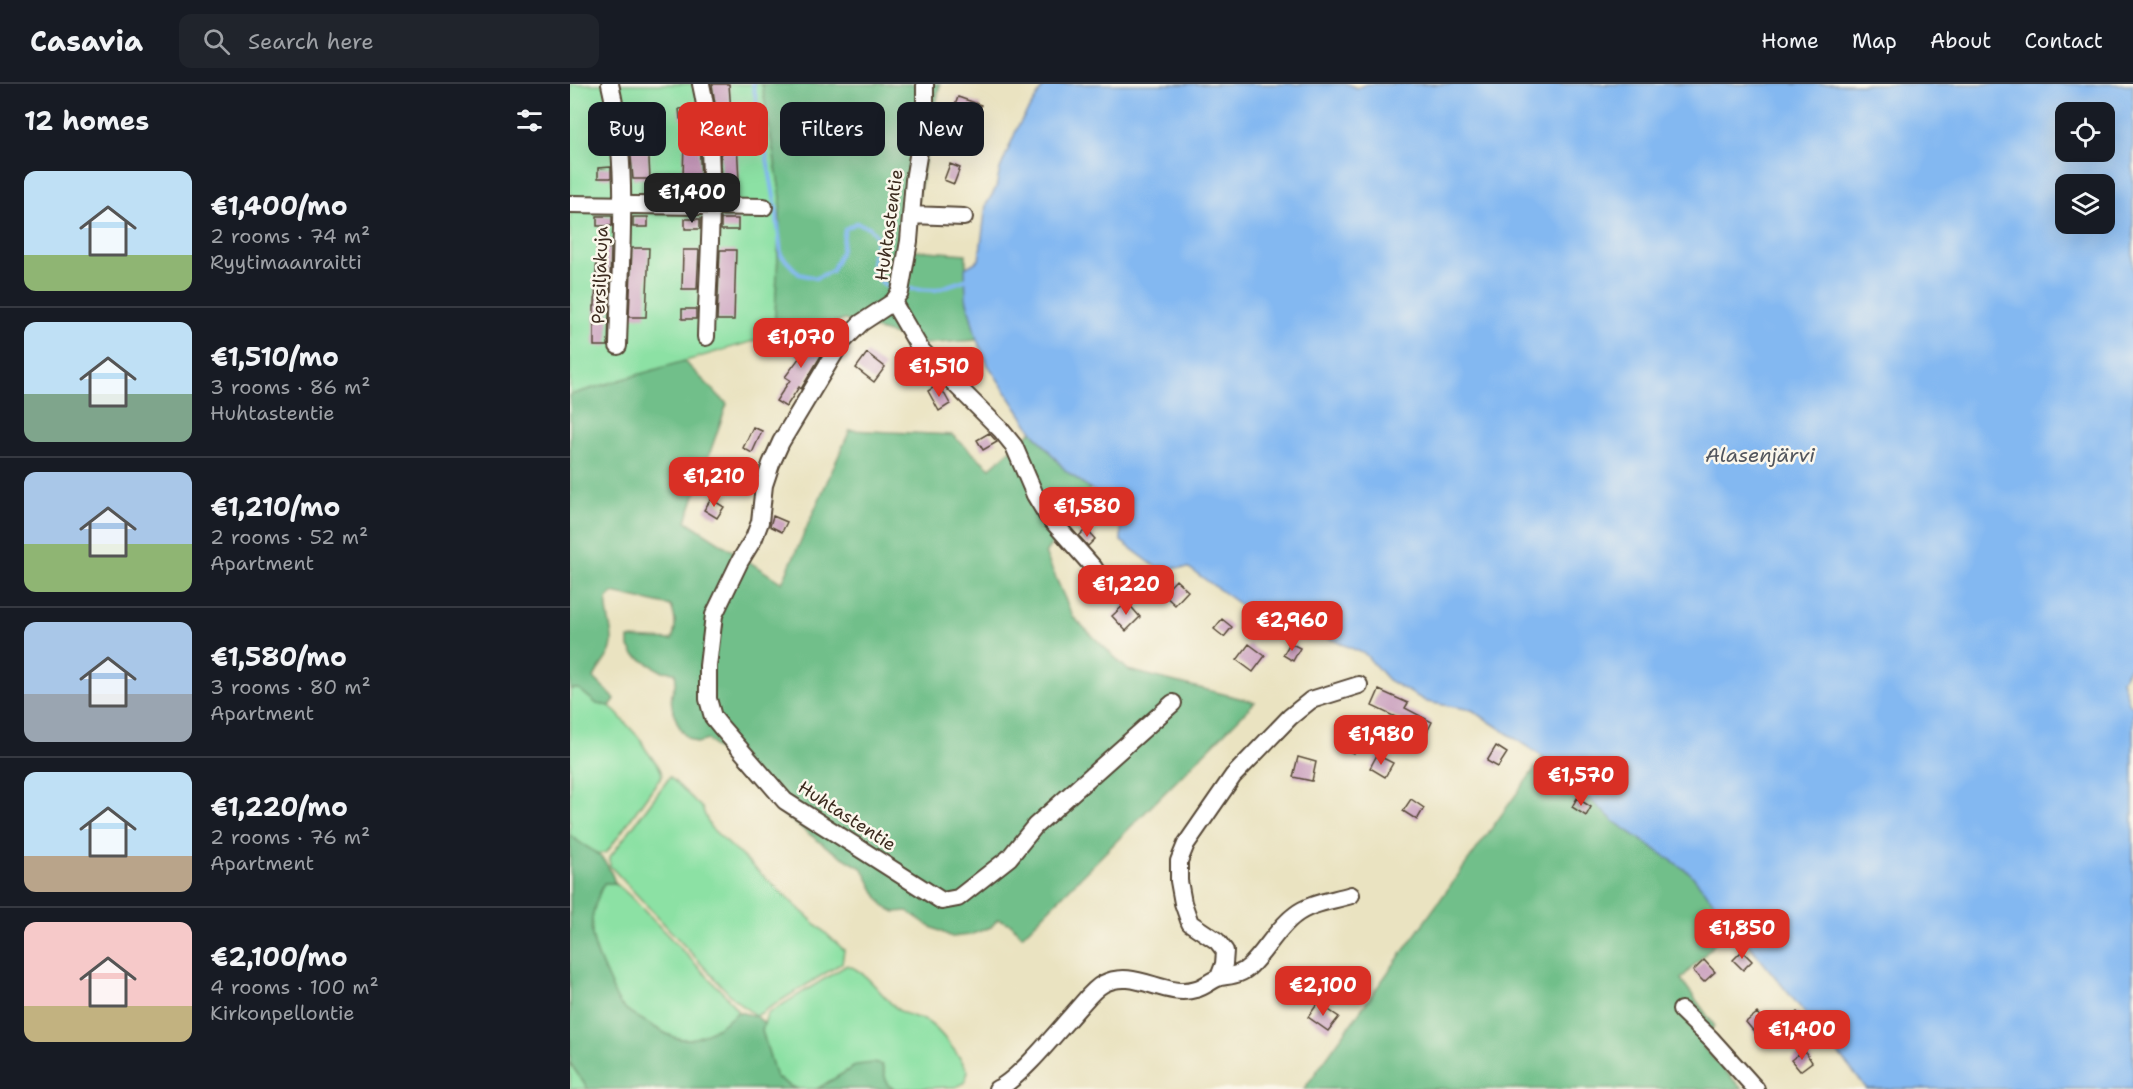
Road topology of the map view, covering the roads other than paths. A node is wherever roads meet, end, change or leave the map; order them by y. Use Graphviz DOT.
graph roads {
  1 [pos="610,84"];
  2 [pos="701,84"];
  3 [pos="925,84"];
  4 [pos="570,204"];
  5 [pos="622,206"];
  6 [pos="764,207"];
  7 [pos="710,208"];
  8 [pos="912,215"];
  9 [pos="964,217"];
  10 [pos="893,302"];
  11 [pos="706,337"];
  12 [pos="618,346"];
  13 [pos="1108,590"];
  14 [pos="1359,685"];
  15 [pos="1173,703"];
  16 [pos="1351,896"];
  17 [pos="1219,977"];
  18 [pos="1681,1010"];
  19 [pos="997,1089"];
  20 [pos="1756,1089"];
  1 -- 5 [label="street, Persiljakuja"];
  2 -- 7 [label="street"];
  3 -- 8 [label="street, Huhtastentie"];
  4 -- 5 [label="street"];
  5 -- 7 [label="street"];
  5 -- 12 [label="street, Persiljakuja"];
  6 -- 7 [label="street"];
  7 -- 11 [label="street"];
  8 -- 9 [label="street"];
  8 -- 10 [label="street, Huhtastentie"];
  10 -- 13 [label="street"];
  10 -- 15 [label="street, Huhtastentie"];
  14 -- 17 [label="street"];
  16 -- 17 [label="street"];
  17 -- 19 [label="street"];
  18 -- 20 [label="street"];
}
